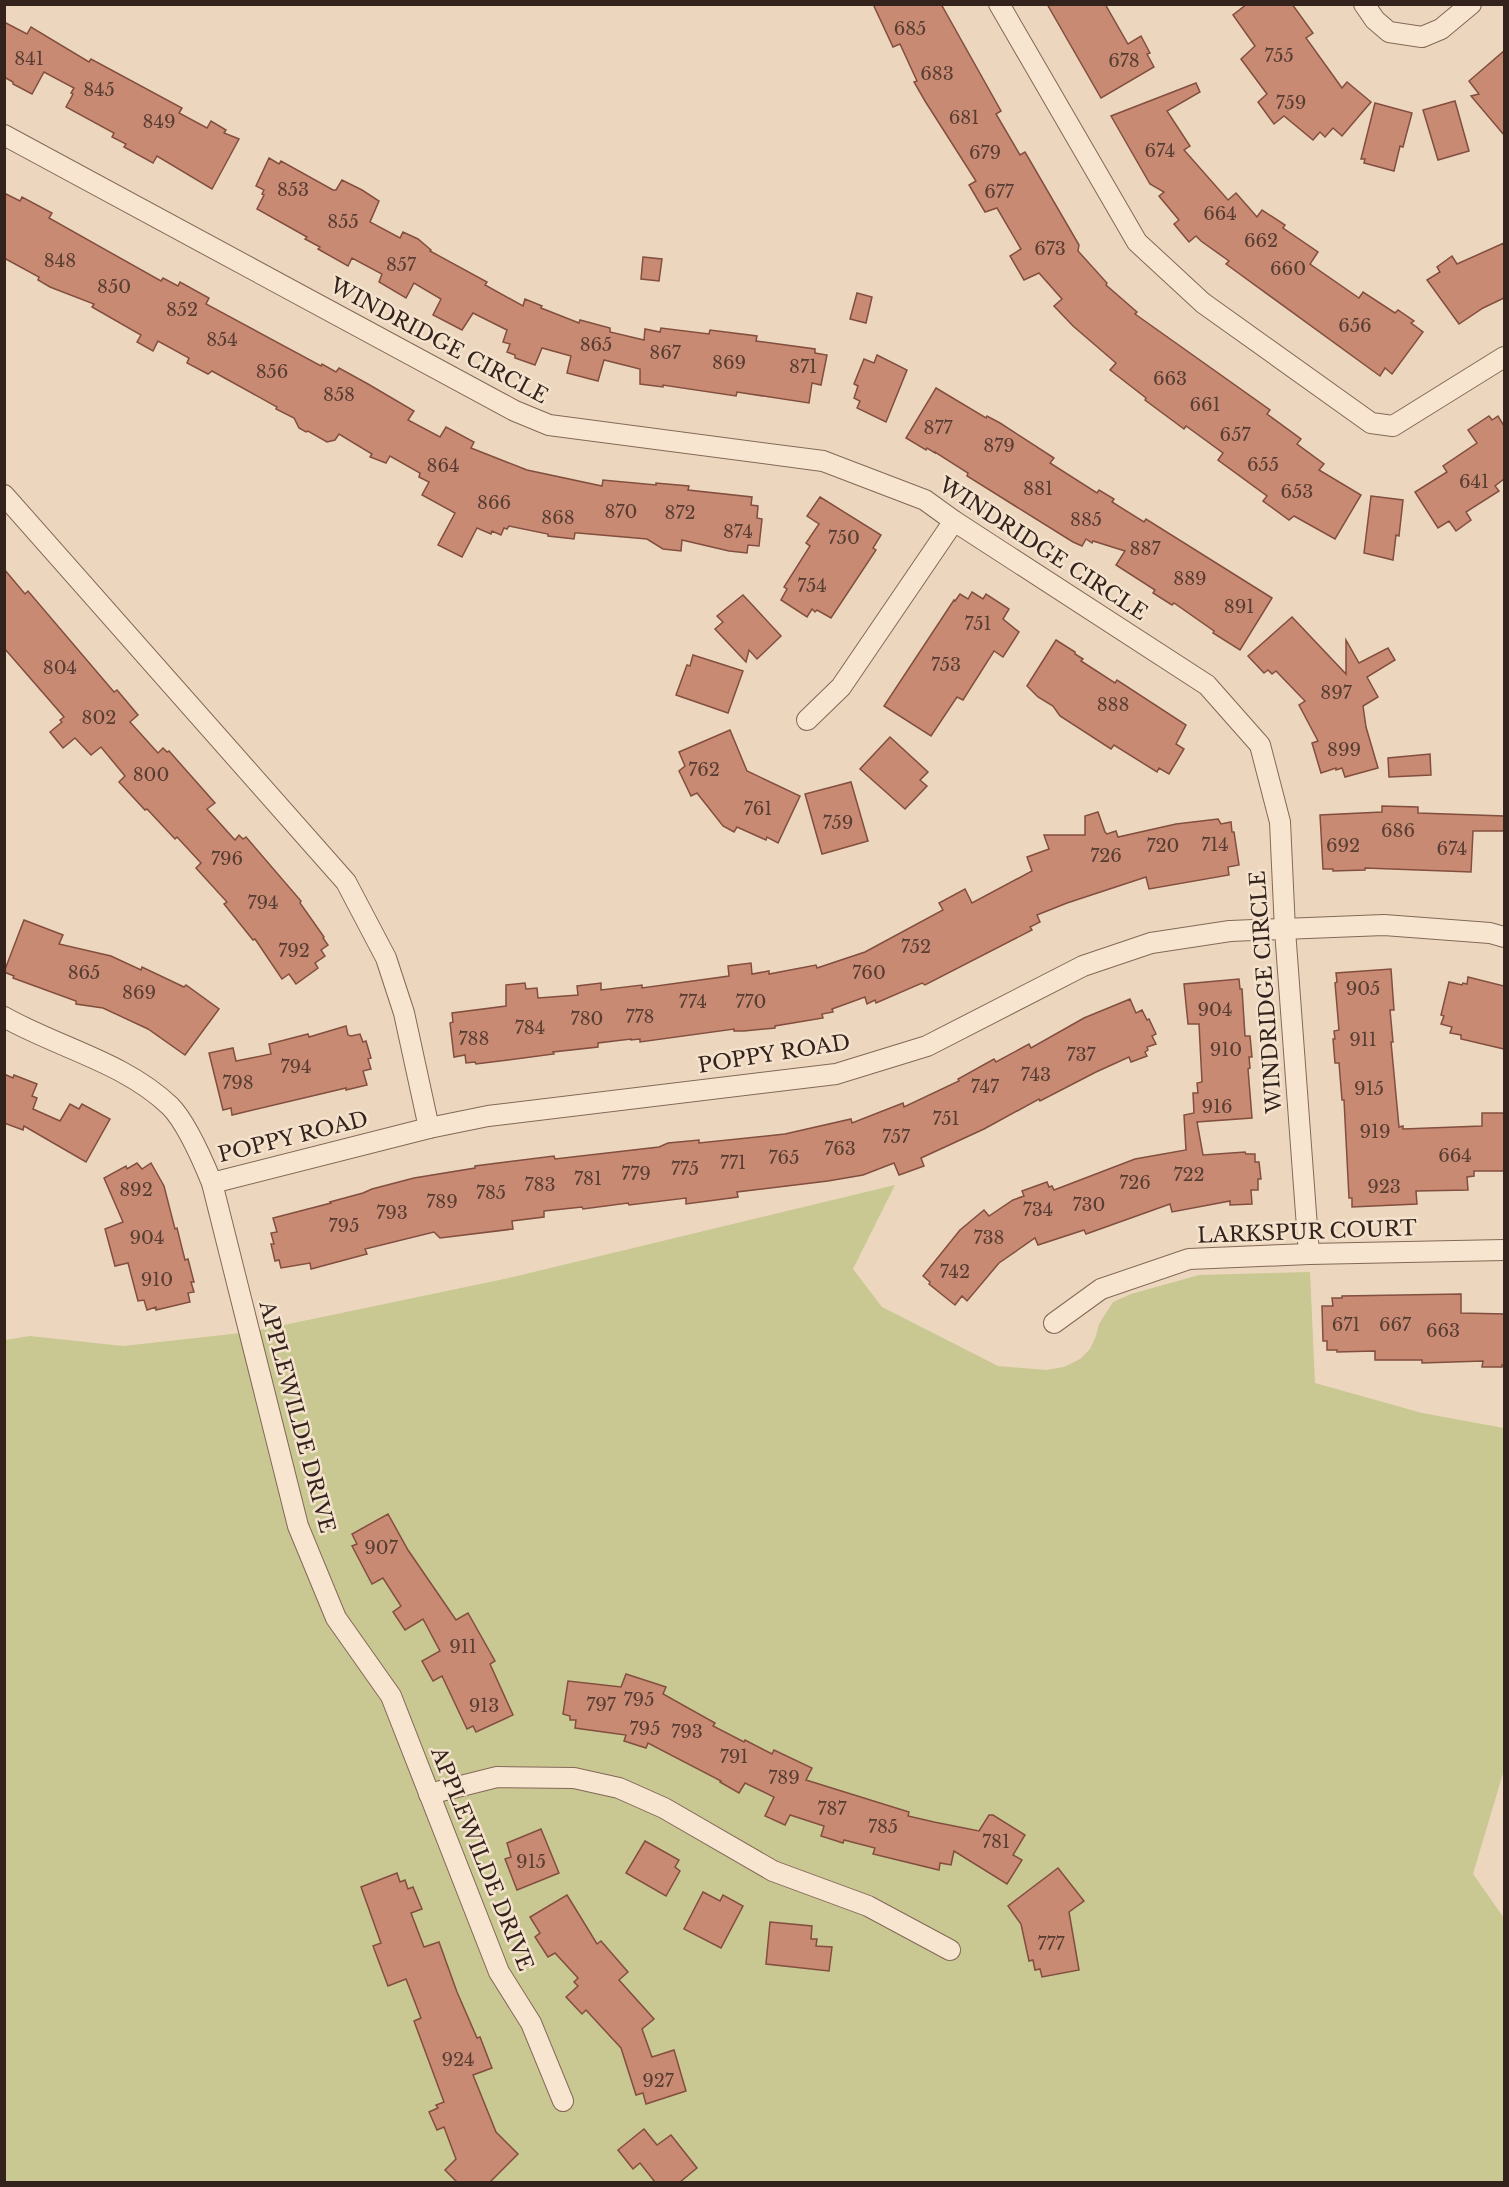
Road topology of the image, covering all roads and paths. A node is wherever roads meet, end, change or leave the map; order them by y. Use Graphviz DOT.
graph roads {
  1 [pos="999,4"];
  2 [pos="1364,4"];
  3 [pos="1472,4"];
  4 [pos="4,135"];
  5 [pos="1504,357"];
  6 [pos="4,495"];
  7 [pos="954,521"];
  8 [pos="807,720"];
  9 [pos="1285,930"];
  10 [pos="1504,937"];
  11 [pos="4,1017"];
  12 [pos="429,1128"];
  13 [pos="212,1183"];
  14 [pos="1504,1250"];
  15 [pos="1310,1254"];
  16 [pos="1054,1323"];
  17 [pos="429,1794"];
  18 [pos="950,1950"];
  19 [pos="563,2101"];
  1 -- 5 [label="street"];
  2 -- 3 [label="street"];
  4 -- 7 [label="street, WINDRIDGE CIRCLE"];
  6 -- 12 [label="street"];
  7 -- 8 [label="street"];
  7 -- 9 [label="street, WINDRIDGE CIRCLE"];
  9 -- 10 [label="street, POPPY ROAD"];
  9 -- 12 [label="street, POPPY ROAD"];
  9 -- 15 [label="street, WINDRIDGE CIRCLE"];
  11 -- 13 [label="street, APPLEWILDE DRIVE"];
  12 -- 13 [label="street, POPPY ROAD"];
  13 -- 17 [label="street, APPLEWILDE DRIVE"];
  14 -- 15 [label="street, LARKSPUR COURT"];
  15 -- 16 [label="street, LARKSPUR COURT"];
  17 -- 18 [label="street"];
  17 -- 19 [label="street, APPLEWILDE DRIVE"];
}
